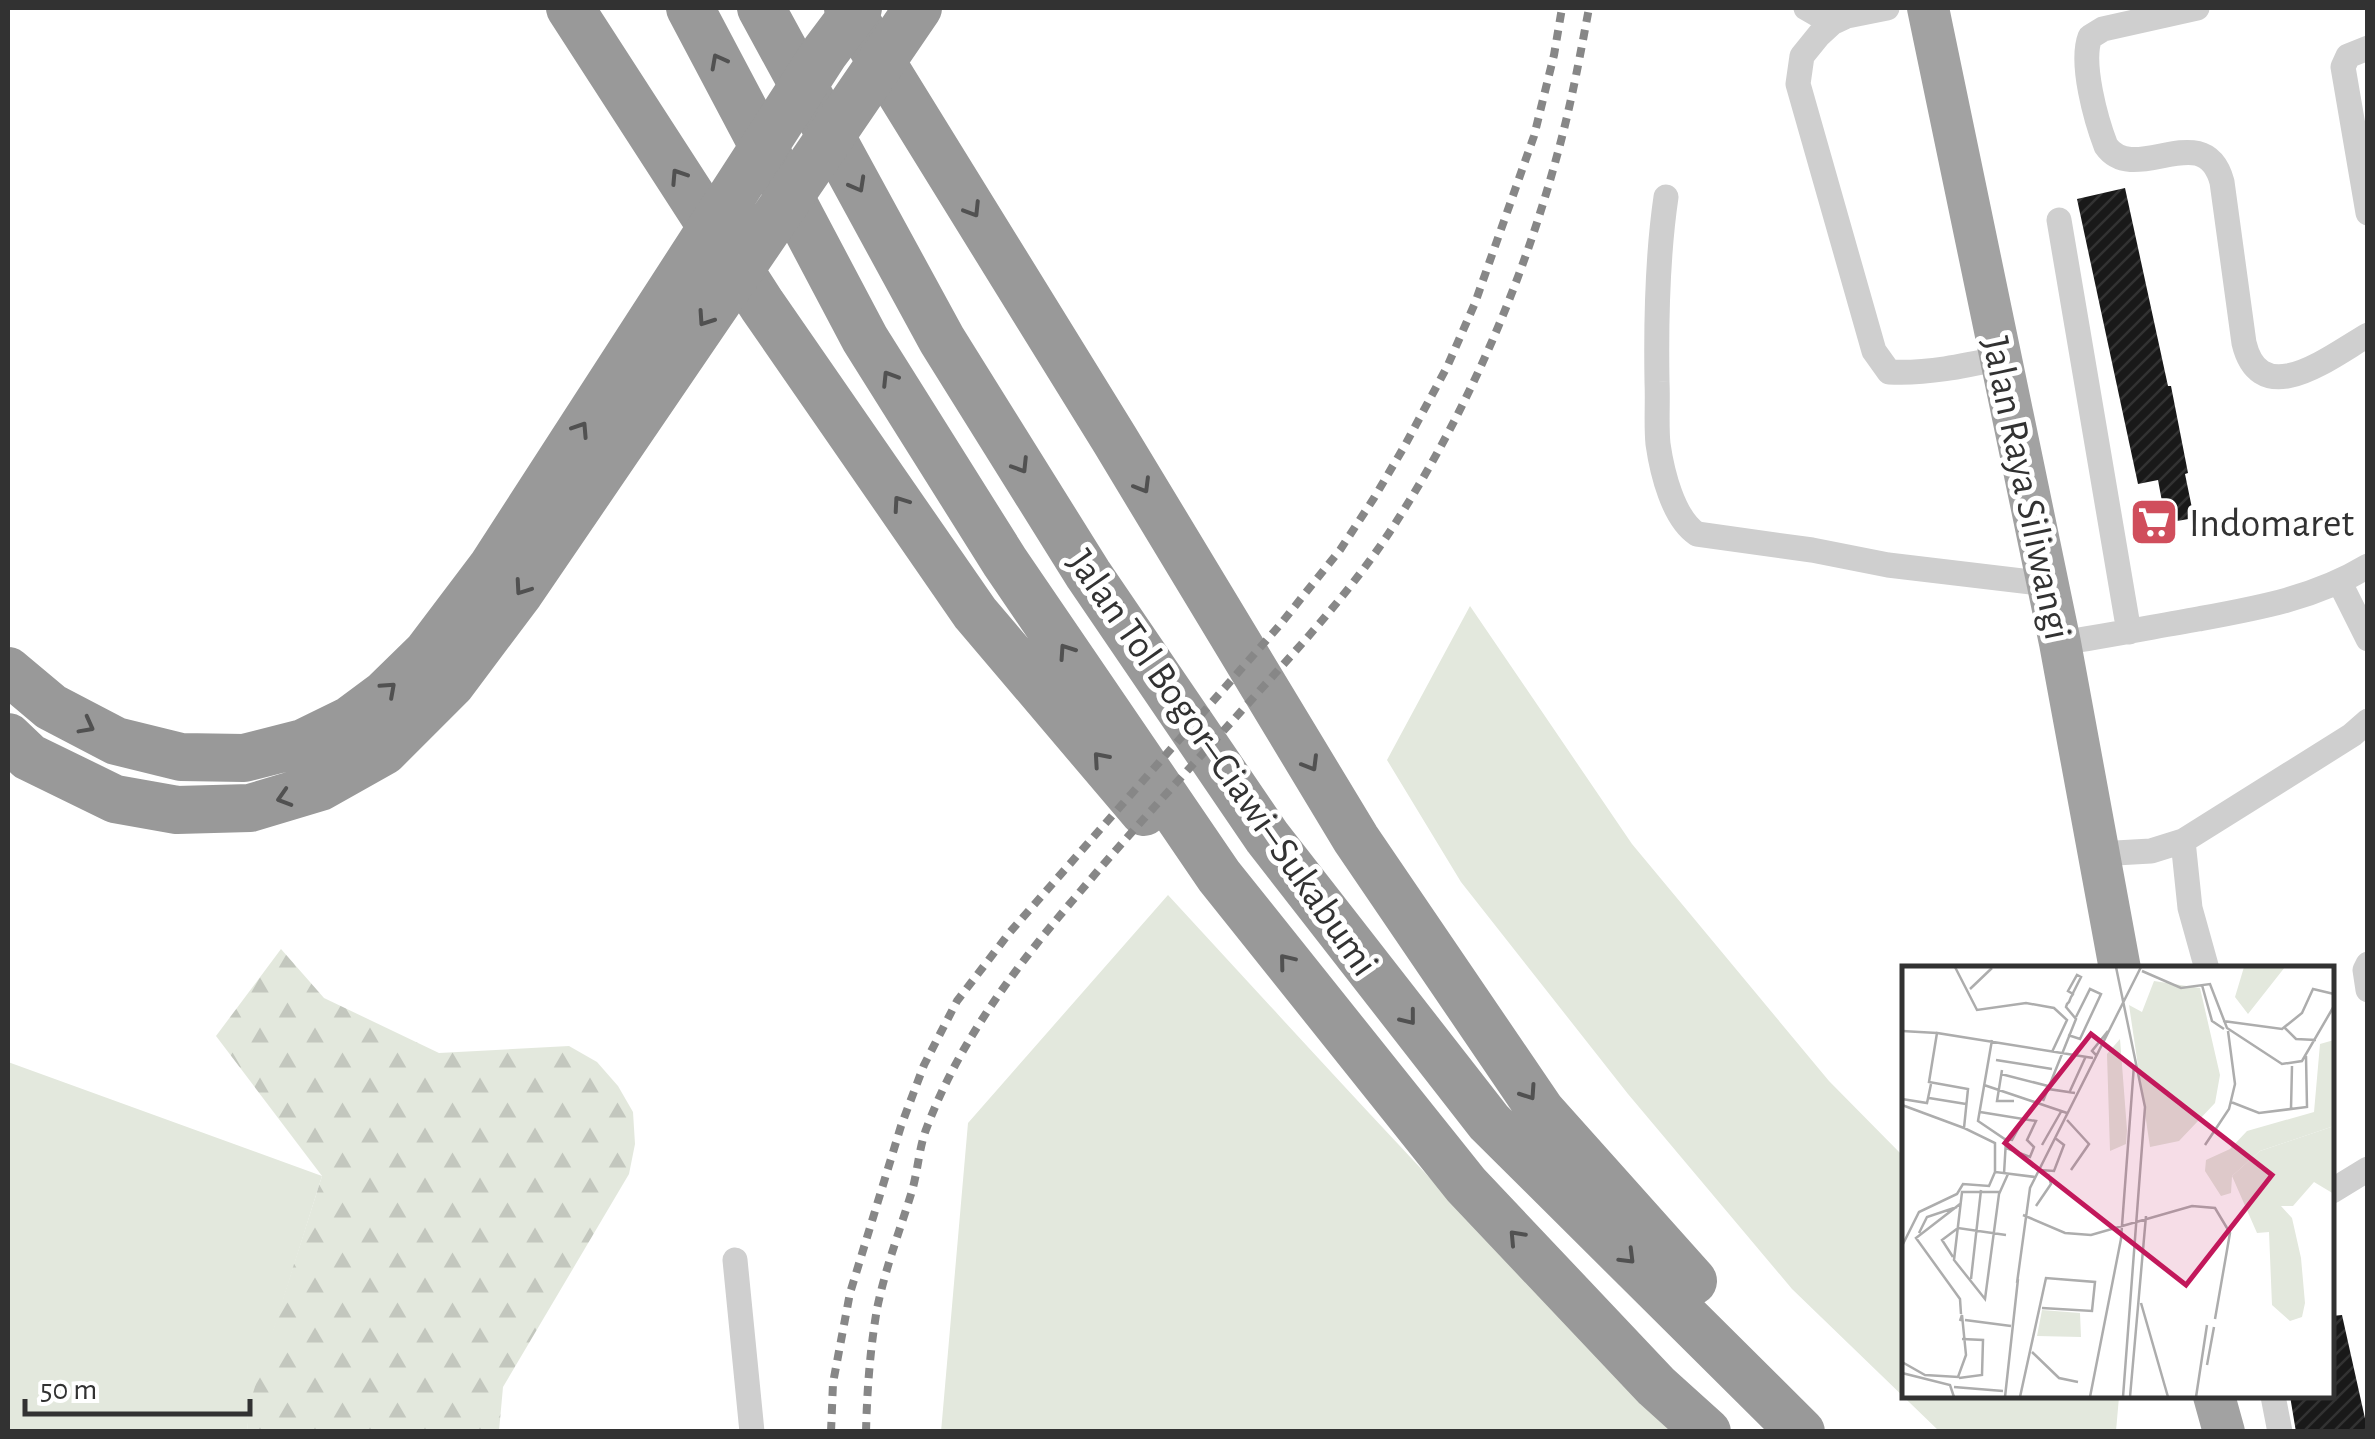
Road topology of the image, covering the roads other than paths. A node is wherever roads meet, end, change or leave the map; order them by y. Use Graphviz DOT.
graph roads {
  1 [pos="570,8"];
  2 [pos="690,8"];
  3 [pos="761,8"];
  4 [pos="848,8"];
  5 [pos="858,8"];
  6 [pos="918,8"];
  7 [pos="1806,8"];
  8 [pos="1886,8"];
  9 [pos="1928,8"];
  10 [pos="2197,8"];
  11 [pos="1832,23"];
  12 [pos="2368,48"];
  13 [pos="1666,197"];
  14 [pos="2368,213"];
  15 [pos="2059,220"];
  16 [pos="2368,335"];
  17 [pos="2001,358"];
  18 [pos="2368,566"];
  19 [pos="2340,583"];
  20 [pos="2048,584"];
  21 [pos="2129,632"];
  22 [pos="2368,639"];
  23 [pos="2060,643"];
  24 [pos="8,671"];
  25 [pos="2368,721"];
  26 [pos="8,737"];
  27 [pos="2182,841"];
  28 [pos="2098,854"];
  29 [pos="1218,876"];
  30 [pos="2368,964"];
  31 [pos="2119,966"];
  32 [pos="2206,966"];
  33 [pos="2368,990"];
  34 [pos="2368,1169"];
  35 [pos="2335,1189"];
  36 [pos="734,1260"];
  37 [pos="2190,1399"];
  38 [pos="2215,1399"];
  39 [pos="2274,1399"];
  40 [pos="752,1432"];
  41 [pos="1707,1432"];
  42 [pos="1801,1432"];
  43 [pos="1816,1432"];
  44 [pos="2193,1432"];
  45 [pos="2224,1432"];
  46 [pos="2280,1432"];
  29 -- 1 [label="highway, one-way"];
  29 -- 2 [label="highway, Jalan Tol Bogor–Ciawi–Sukabumi, one-way"];
  3 -- 42 [label="highway, Jalan Tol Bogor–Ciawi–Sukabumi, one-way"];
  4 -- 43 [label="highway, one-way"];
  24 -- 5 [label="highway, one-way, bridge"];
  6 -- 26 [label="highway, one-way, bridge"];
  7 -- 11 [label="street"];
  8 -- 11 [label="street"];
  9 -- 17 [label="highway, Jalan Raya Siliwangi"];
  10 -- 16 [label="street"];
  11 -- 17 [label="street"];
  12 -- 14 [label="street"];
  13 -- 20 [label="street"];
  15 -- 21 [label="street"];
  17 -- 20 [label="highway, Jalan Raya Siliwangi"];
  18 -- 19 [label="street"];
  19 -- 21 [label="street"];
  19 -- 22 [label="street"];
  20 -- 23 [label="highway, Jalan Raya Siliwangi"];
  21 -- 23 [label="street"];
  23 -- 28 [label="highway, Jalan Raya Siliwangi"];
  25 -- 27 [label="street"];
  27 -- 28 [label="street"];
  27 -- 32 [label="street"];
  28 -- 31 [label="highway, Jalan Raya Siliwangi"];
  41 -- 29 [label="highway, Jalan Tol Bogor–Ciawi–Sukabumi, one-way"];
  30 -- 33 [label="street"];
  34 -- 35 [label="street"];
  36 -- 40 [label="street"];
  37 -- 44 [label="highway"];
  38 -- 45 [label="highway"];
  39 -- 46 [label="street"];
}
